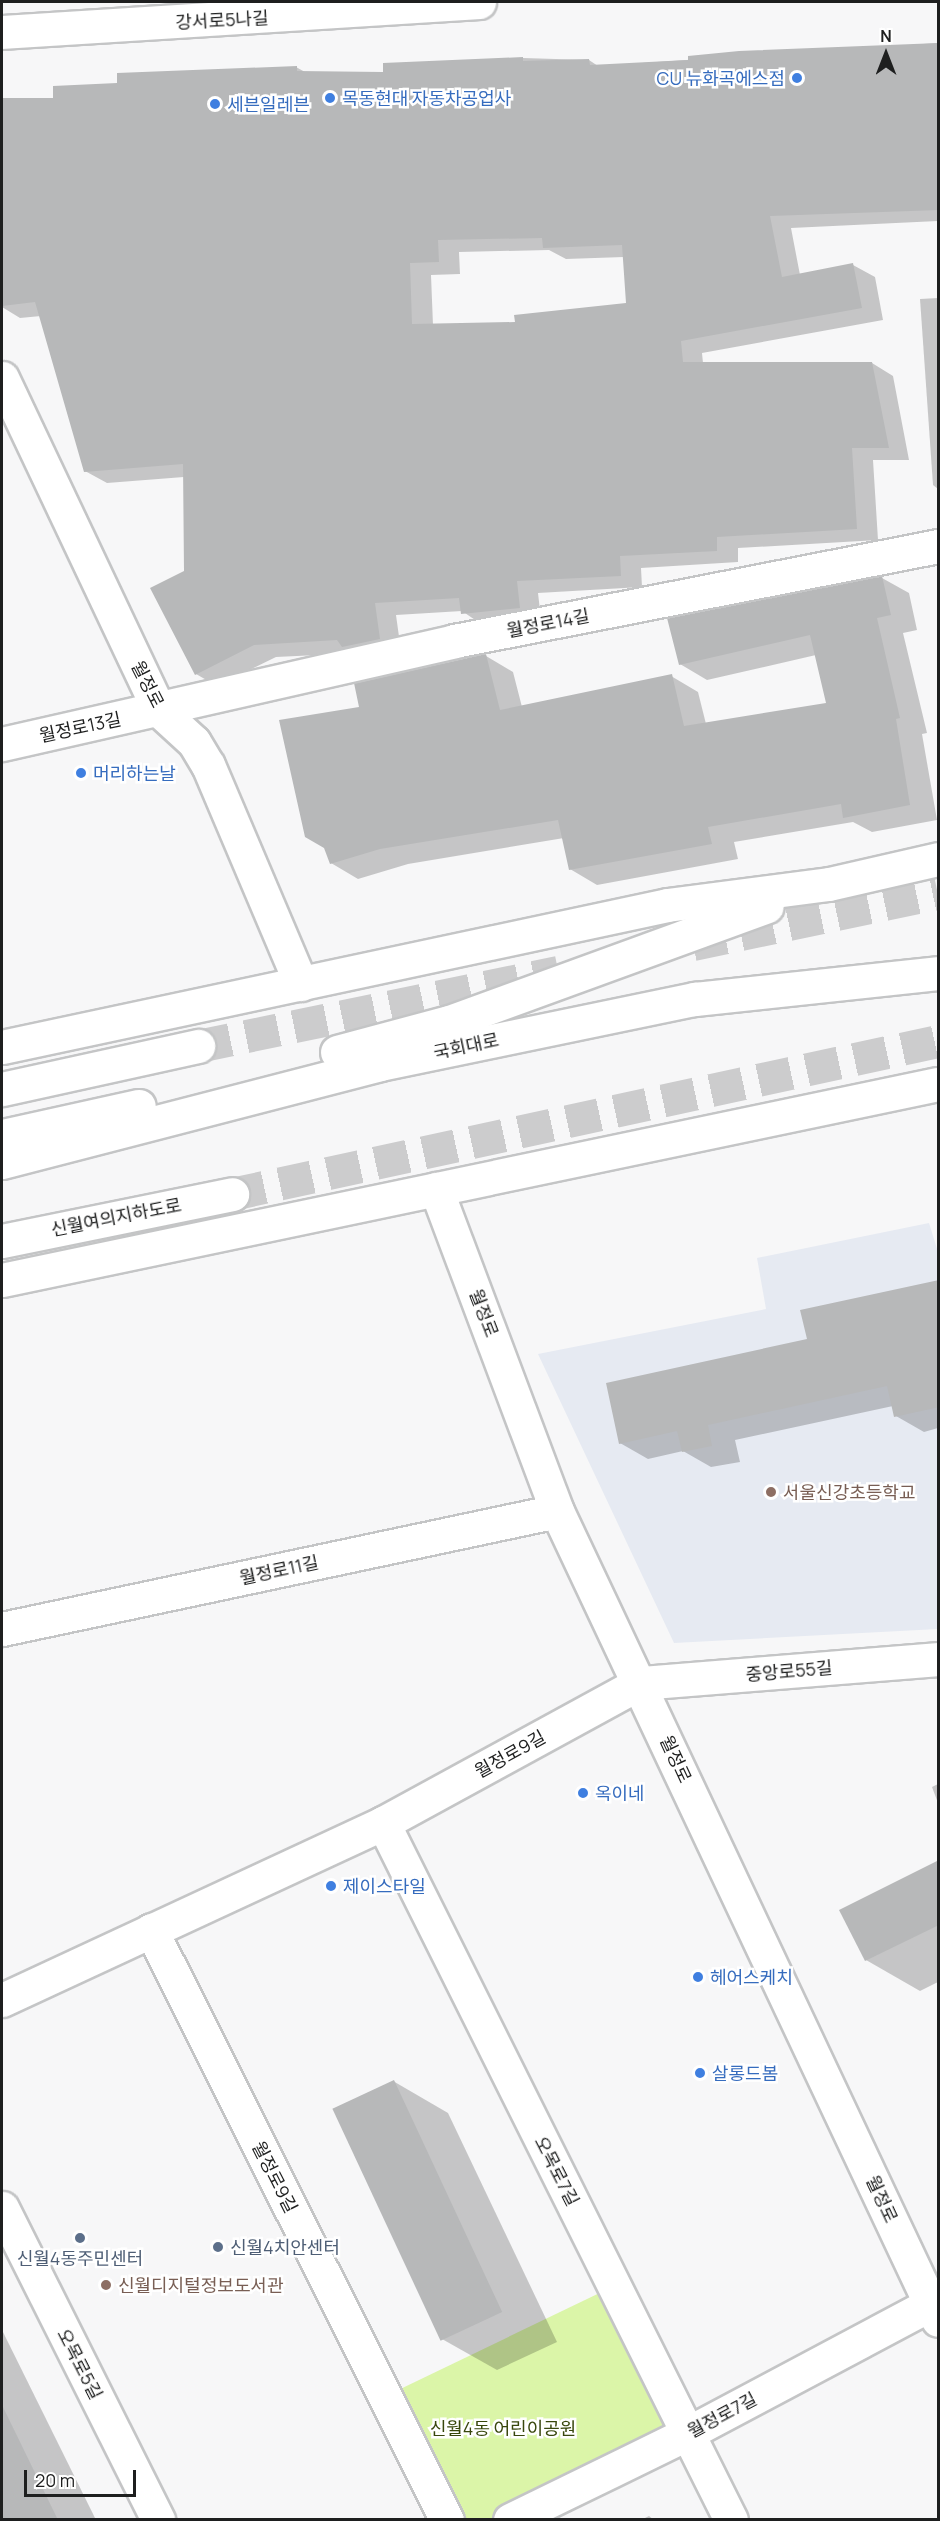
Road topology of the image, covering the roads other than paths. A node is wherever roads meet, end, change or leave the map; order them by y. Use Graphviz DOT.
graph roads {
  1 [pos="479,2"];
  2 [pos="2,32"];
  3 [pos="2,378"];
  4 [pos="939,546"];
  5 [pos="159,710"];
  6 [pos="2,744"];
  7 [pos="939,859"];
  8 [pos="829,884"];
  9 [pos="939,973"];
  10 [pos="301,984"];
  11 [pos="198,1046"];
  12 [pos="2,1047"];
  13 [pos="939,1084"];
  14 [pos="2,1089"];
  15 [pos="2,1136"];
  16 [pos="2,1162"];
  17 [pos="436,1189"];
  18 [pos="232,1194"];
  19 [pos="2,1241"];
  20 [pos="2,1280"];
  21 [pos="557,1511"];
  22 [pos="2,1629"];
  23 [pos="939,1659"];
  24 [pos="640,1683"];
  25 [pos="382,1823"];
  26 [pos="151,1930"];
  27 [pos="2,2000"];
  28 [pos="2,2208"];
  29 [pos="936,2308"];
  30 [pos="688,2433"];
  31 [pos="159,2520"];
  32 [pos="447,2520"];
  33 [pos="510,2520"];
  34 [pos="731,2520"];
  1 -- 2 [label="main road, 강서로5나길"];
  3 -- 5 [label="main road, 월정로"];
  4 -- 5 [label="main road, 월정로14길"];
  5 -- 6 [label="main road, 월정로13길"];
  5 -- 10 [label="main road, 월정로"];
  7 -- 8 [label="main road"];
  8 -- 10 [label="main road"];
  8 -- 15 [label="main road, 국회대로"];
  9 -- 16 [label="main road, 국회대로"];
  10 -- 12 [label="main road"];
  11 -- 14 [label="main road"];
  13 -- 17 [label="main road"];
  17 -- 20 [label="main road"];
  17 -- 21 [label="main road, 월정로"];
  18 -- 19 [label="main road, 신월여의지하도로"];
  21 -- 22 [label="main road, 월정로11길"];
  21 -- 24 [label="main road, 월정로"];
  23 -- 24 [label="main road, 중앙로55길"];
  24 -- 25 [label="main road, 월정로9길"];
  24 -- 29 [label="main road, 월정로"];
  25 -- 26 [label="main road, 월정로9길"];
  25 -- 30 [label="main road, 오목로7길"];
  26 -- 27 [label="main road, 월정로9길"];
  26 -- 32 [label="main road, 월정로9길"];
  28 -- 31 [label="main road, 오목로5길"];
  29 -- 30 [label="main road, 월정로7길"];
  30 -- 33 [label="main road, 월정로7길"];
  30 -- 34 [label="main road, 오목로7길"];
}
